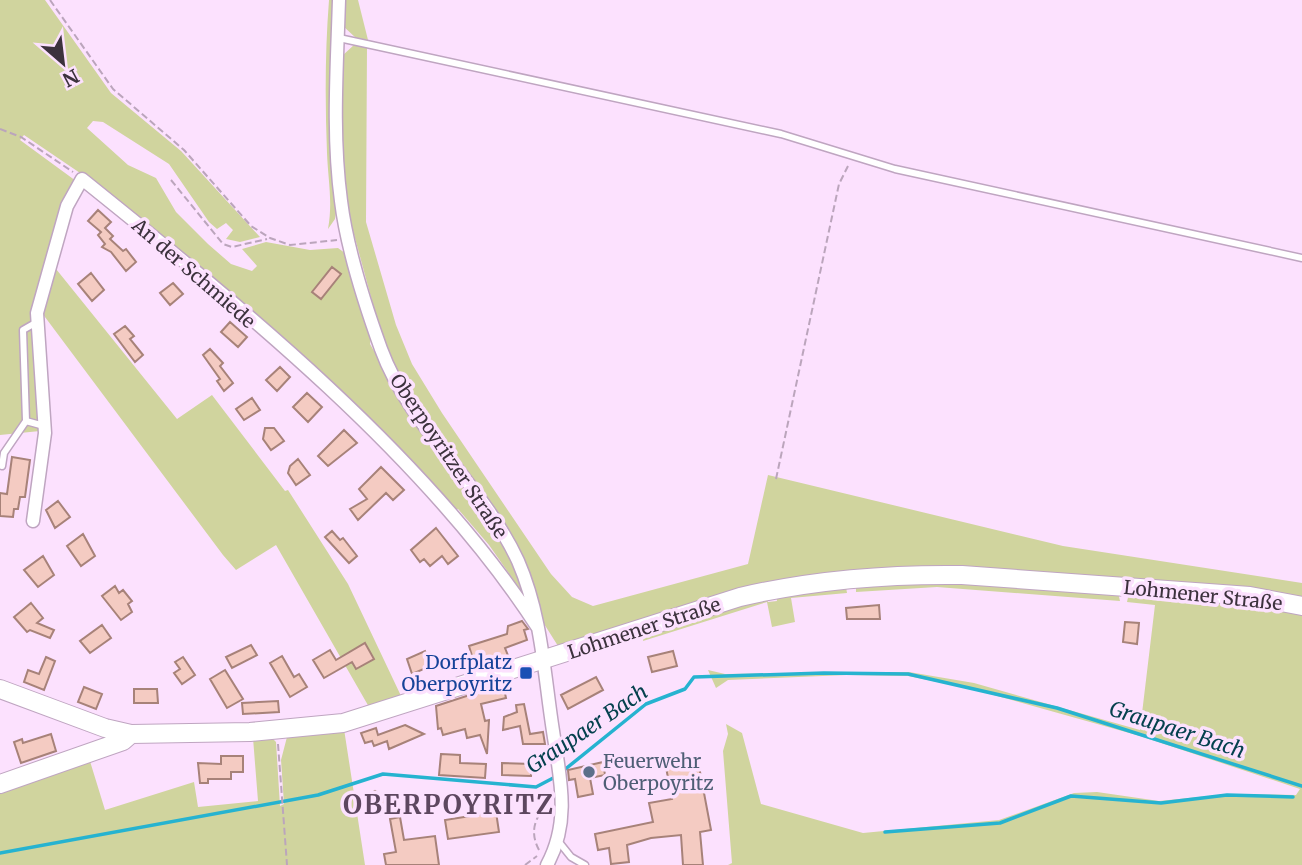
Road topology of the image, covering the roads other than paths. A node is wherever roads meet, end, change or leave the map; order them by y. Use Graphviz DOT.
graph roads {
  1 [pos="339,0"];
  2 [pos="338,38"];
  3 [pos="1302,258"];
  4 [pos="37,323"];
  5 [pos="26,421"];
  6 [pos="44,426"];
  7 [pos="2,467"];
  8 [pos="33,521"];
  9 [pos="1302,606"];
  10 [pos="538,628"];
  11 [pos="544,660"];
  12 [pos="0,689"];
  13 [pos="131,734"];
  14 [pos="0,784"];
  15 [pos="558,841"];
  16 [pos="549,862"];
  17 [pos="585,865"];
  1 -- 2 [label="street, Oberpoyritzer Straße"];
  2 -- 3 [label="lane"];
  2 -- 10 [label="street, Oberpoyritzer Straße"];
  4 -- 5 [label="lane"];
  4 -- 6 [label="street"];
  4 -- 10 [label="street, An der Schmiede"];
  5 -- 6 [label="lane"];
  5 -- 7 [label="lane"];
  6 -- 8 [label="street"];
  9 -- 11 [label="main road, Lohmener Straße"];
  10 -- 11 [label="street, Oberpoyritzer Straße"];
  11 -- 13 [label="main road, Lohmener Straße"];
  11 -- 15 [label="street, Oberpoyritzer Straße"];
  12 -- 13 [label="main road, Lohmener Straße"];
  13 -- 14 [label="main road"];
  15 -- 16 [label="street, Oberpoyritzer Straße"];
  15 -- 17 [label="lane"];
}
